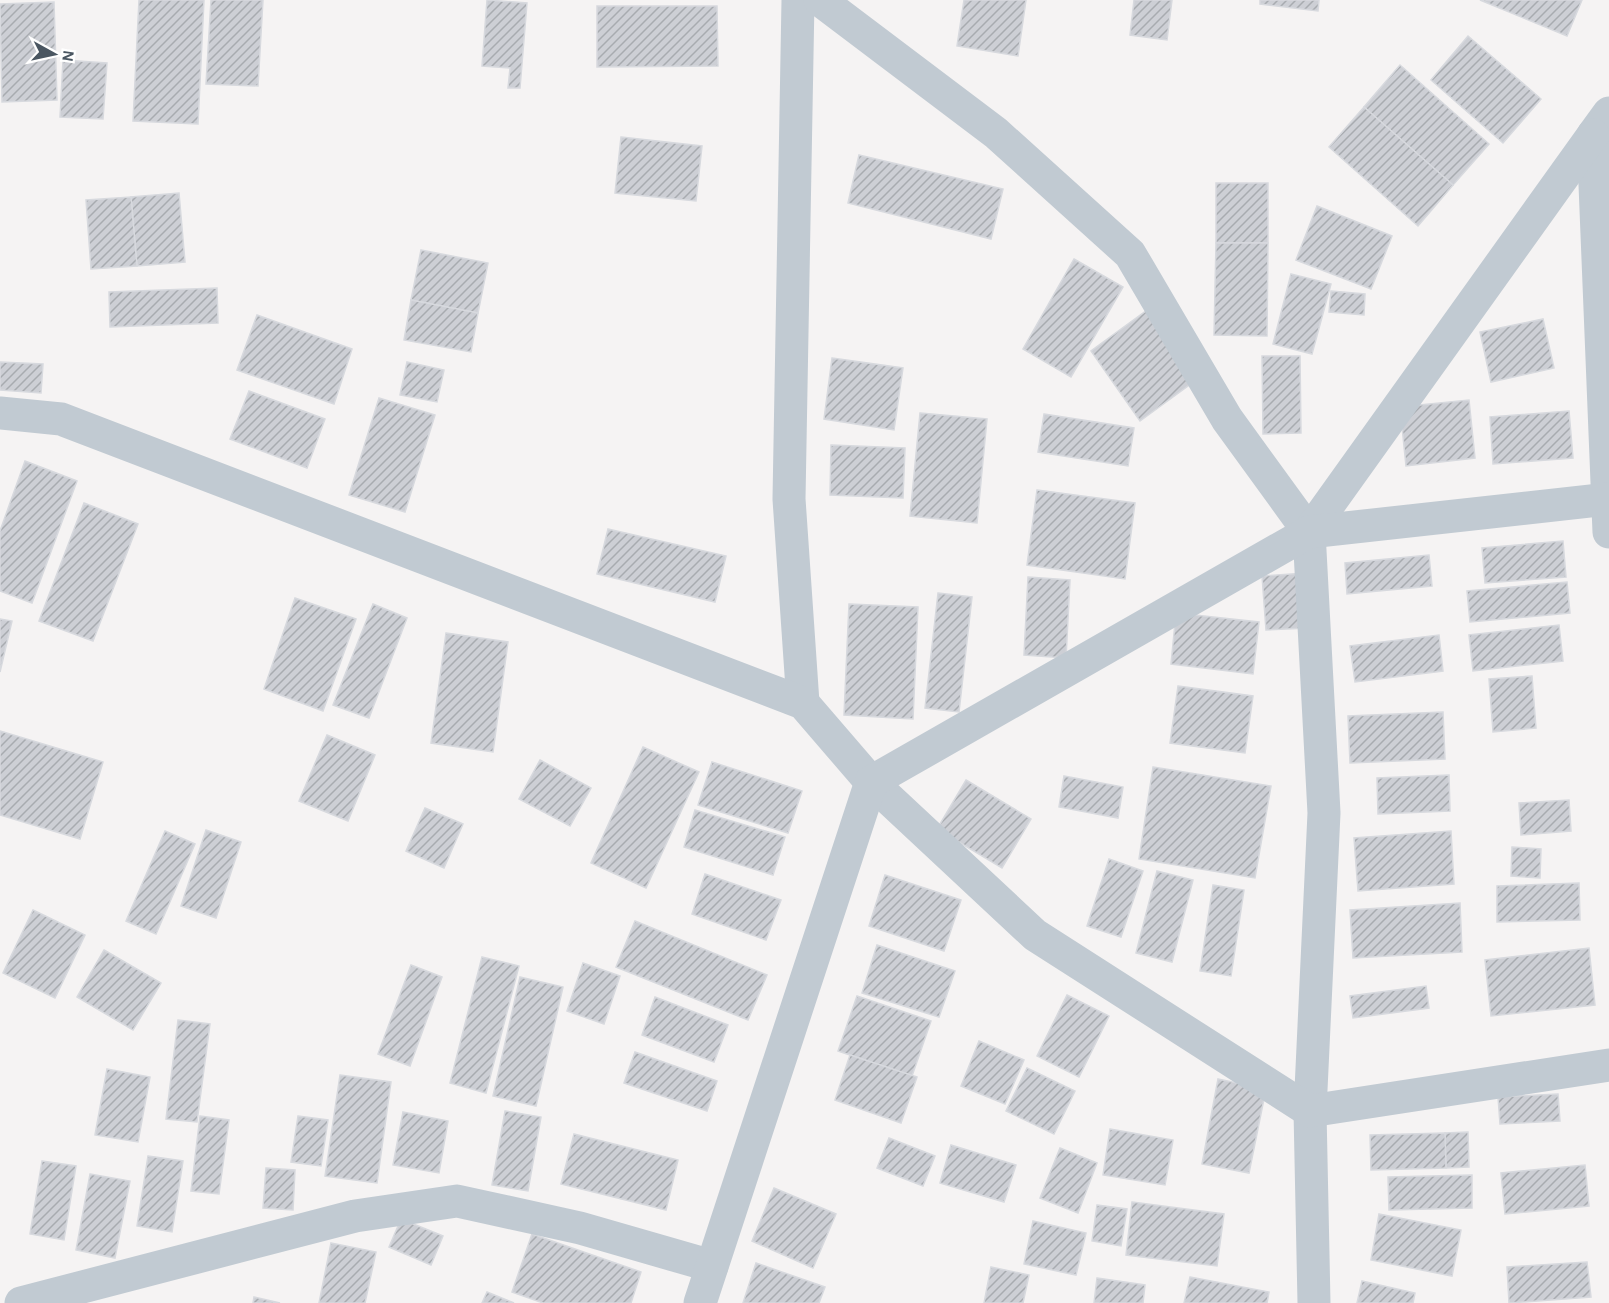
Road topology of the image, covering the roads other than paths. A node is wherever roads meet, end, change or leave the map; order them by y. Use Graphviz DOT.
graph roads {
  1 [pos="798,0"];
  2 [pos="820,0"];
  3 [pos="1601,124"];
  4 [pos="0,413"];
  5 [pos="1608,499"];
  6 [pos="1309,532"];
  7 [pos="1609,532"];
  8 [pos="803,703"];
  9 [pos="871,782"];
  10 [pos="1609,1065"];
  11 [pos="1310,1111"];
  12 [pos="712,1266"];
  13 [pos="21,1303"];
  14 [pos="700,1303"];
  15 [pos="1314,1303"];
  1 -- 8 [label="street"];
  2 -- 6 [label="street"];
  3 -- 5 [label="street"];
  3 -- 6 [label="street"];
  4 -- 8 [label="street"];
  5 -- 6 [label="street"];
  5 -- 7 [label="street"];
  6 -- 9 [label="street"];
  6 -- 11 [label="street"];
  8 -- 9 [label="street"];
  9 -- 11 [label="street"];
  9 -- 12 [label="street"];
  10 -- 11 [label="street"];
  11 -- 15 [label="street"];
  12 -- 13 [label="street"];
  12 -- 14 [label="street"];
}
